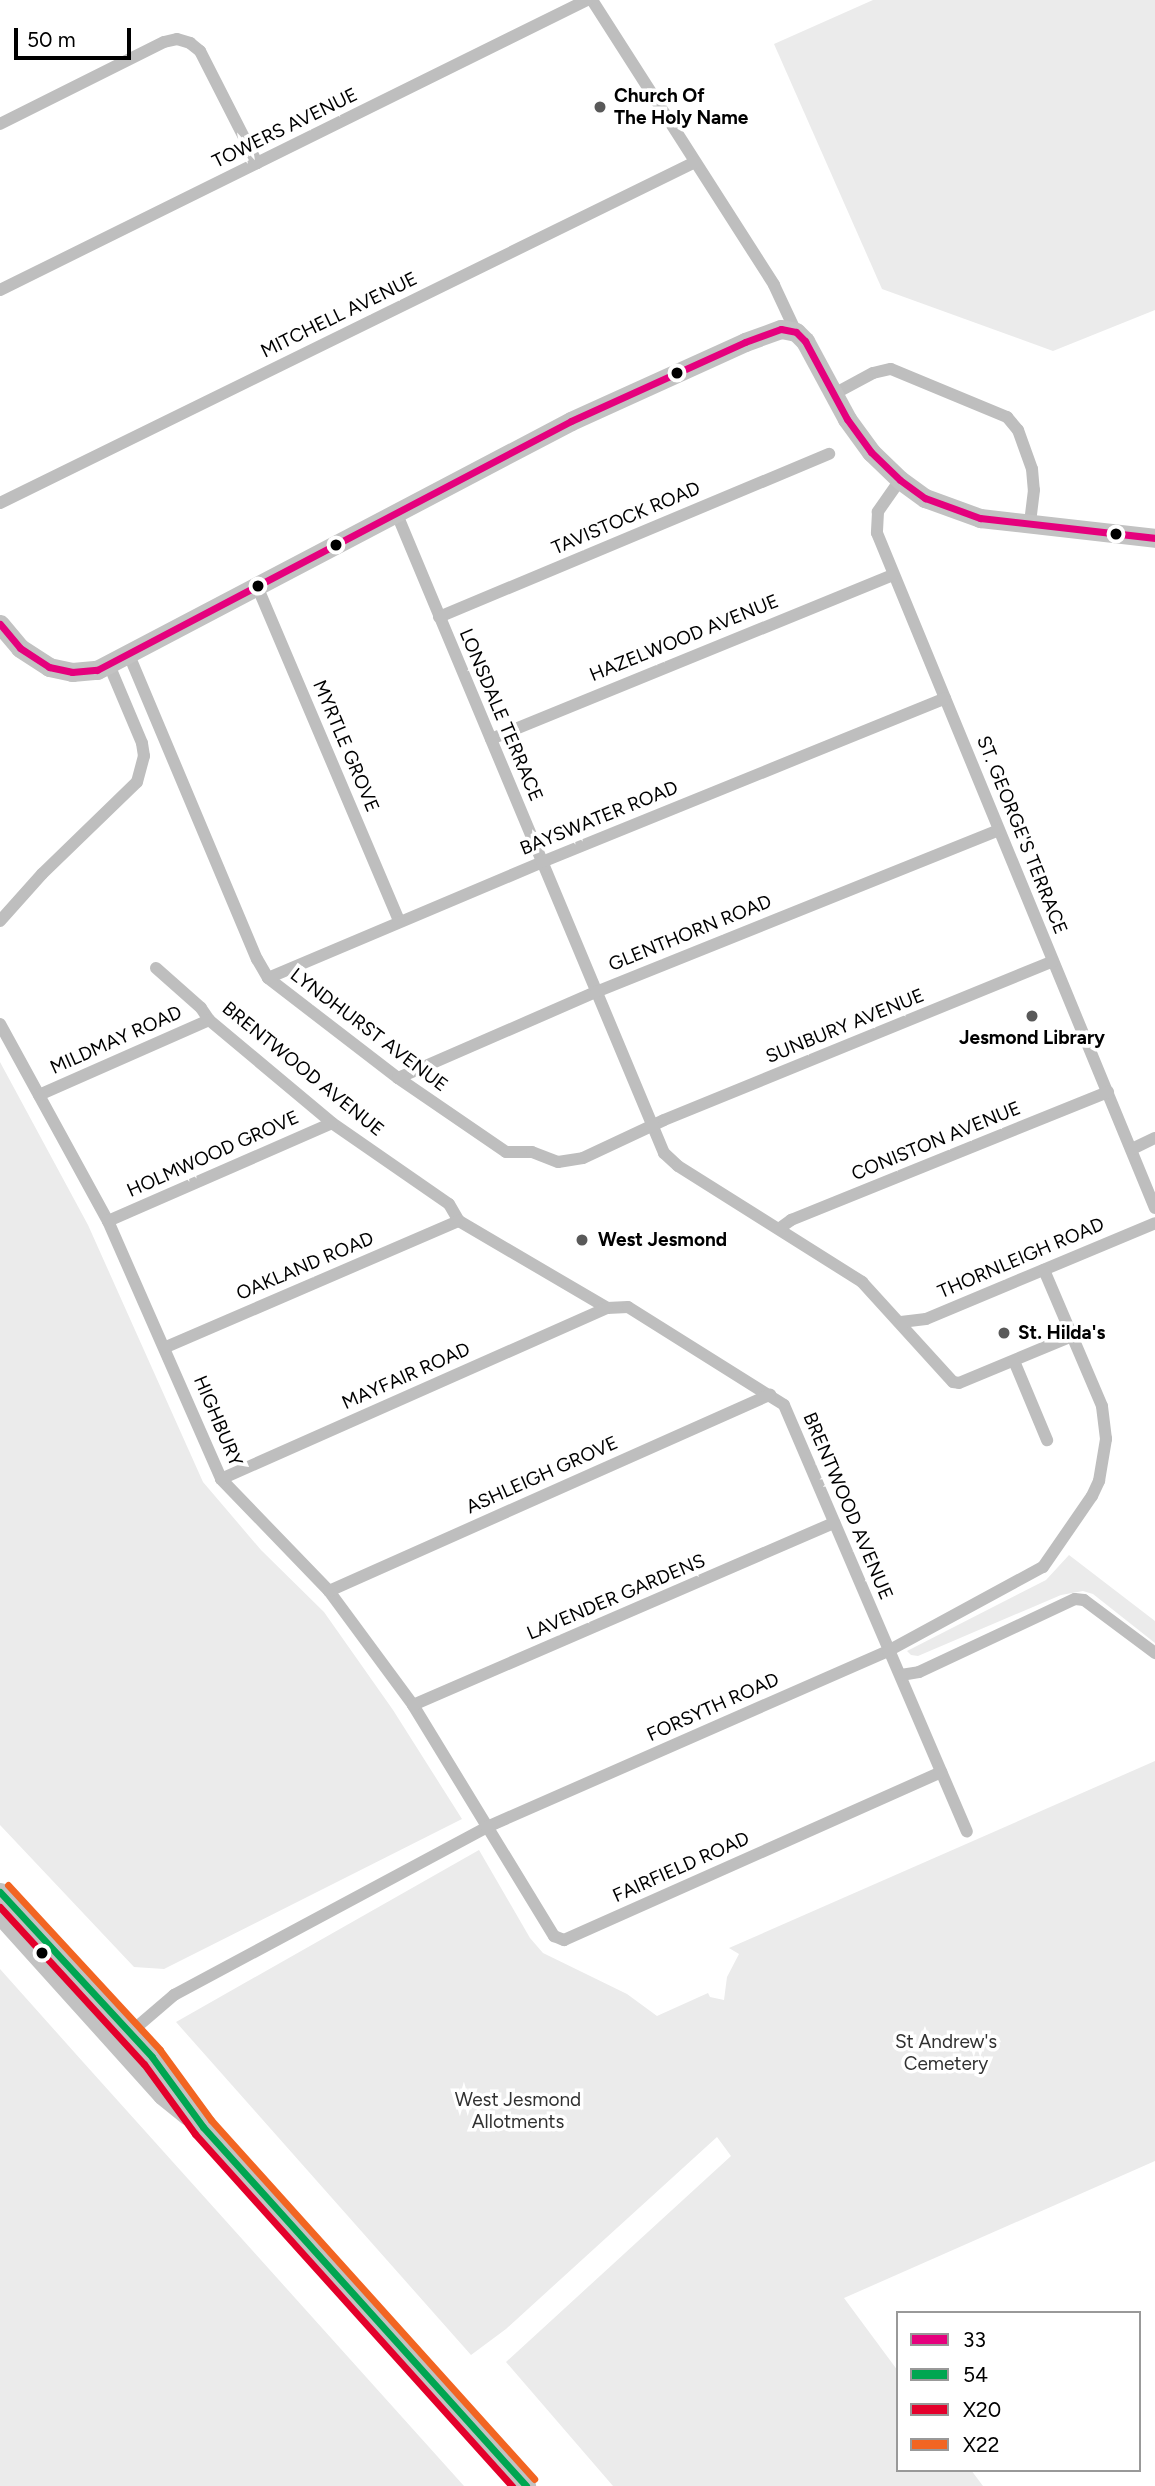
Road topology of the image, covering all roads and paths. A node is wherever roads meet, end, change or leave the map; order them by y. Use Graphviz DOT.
graph roads {
  1 [pos="589,0"];
  2 [pos="0,124"];
  3 [pos="695,162"];
  4 [pos="257,163"];
  5 [pos="0,290"];
  6 [pos="796,332"];
  7 [pos="834,394"];
  8 [pos="829,454"];
  9 [pos="900,480"];
  10 [pos="0,503"];
  11 [pos="396,512"];
  12 [pos="1030,524"];
  13 [pos="1155,538"];
  14 [pos="892,575"];
  15 [pos="257,586"];
  16 [pos="439,617"];
  17 [pos="0,624"];
  18 [pos="129,655"];
  19 [pos="109,665"];
  20 [pos="945,698"];
  21 [pos="491,739"];
  22 [pos="999,830"];
  23 [pos="542,862"];
  24 [pos="0,921"];
  25 [pos="399,921"];
  26 [pos="1052,961"];
  27 [pos="156,968"];
  28 [pos="268,978"];
  29 [pos="596,992"];
  30 [pos="209,1020"];
  31 [pos="0,1024"];
  32 [pos="398,1078"];
  33 [pos="1108,1092"];
  34 [pos="39,1095"];
  35 [pos="332,1123"];
  36 [pos="652,1126"];
  37 [pos="1155,1138"];
  38 [pos="1132,1149"];
  39 [pos="1155,1208"];
  40 [pos="108,1221"];
  41 [pos="459,1221"];
  42 [pos="1155,1223"];
  43 [pos="780,1228"];
  44 [pos="1044,1270"];
  45 [pos="607,1308"];
  46 [pos="901,1322"];
  47 [pos="1072,1336"];
  48 [pos="166,1347"];
  49 [pos="1014,1361"];
  50 [pos="771,1395"];
  51 [pos="1047,1440"];
  52 [pos="221,1479"];
  53 [pos="834,1523"];
  54 [pos="329,1591"];
  55 [pos="888,1651"];
  56 [pos="1155,1653"];
  57 [pos="901,1675"];
  58 [pos="413,1705"];
  59 [pos="941,1772"];
  60 [pos="487,1827"];
  61 [pos="967,1831"];
  62 [pos="0,1892"];
  63 [pos="0,1915"];
  64 [pos="123,2038"];
  65 [pos="526,2486"];
  1 -- 3 [label="street"];
  1 -- 4 [label="street, TOWERS AVENUE"];
  2 -- 4 [label="street"];
  3 -- 6 [label="street"];
  3 -- 10 [label="street, MITCHELL AVENUE"];
  4 -- 5 [label="street, TOWERS AVENUE"];
  6 -- 7 [label="main road"];
  6 -- 11 [label="main road"];
  7 -- 9 [label="main road"];
  7 -- 12 [label="street"];
  8 -- 16 [label="street, TAVISTOCK ROAD"];
  9 -- 12 [label="main road"];
  9 -- 14 [label="street, ST. GEORGE'S TERRACE"];
  11 -- 15 [label="main road"];
  11 -- 16 [label="street, LONSDALE TERRACE"];
  12 -- 13 [label="main road"];
  14 -- 20 [label="street, ST. GEORGE'S TERRACE"];
  14 -- 21 [label="street, HAZELWOOD AVENUE"];
  15 -- 18 [label="main road"];
  15 -- 25 [label="street, MYRTLE GROVE"];
  16 -- 21 [label="street, LONSDALE TERRACE"];
  17 -- 19 [label="main road"];
  18 -- 19 [label="main road"];
  18 -- 28 [label="street, LYNDHURST AVENUE"];
  19 -- 24 [label="street"];
  20 -- 22 [label="street, ST. GEORGE'S TERRACE"];
  20 -- 23 [label="street, BAYSWATER ROAD"];
  21 -- 23 [label="street, LONSDALE TERRACE"];
  22 -- 26 [label="street, ST. GEORGE'S TERRACE"];
  22 -- 29 [label="street, GLENTHORN ROAD"];
  23 -- 25 [label="street, BAYSWATER ROAD"];
  23 -- 29 [label="street, LONSDALE TERRACE"];
  25 -- 28 [label="street, BAYSWATER ROAD"];
  26 -- 33 [label="street, ST. GEORGE'S TERRACE"];
  26 -- 36 [label="street, SUNBURY AVENUE"];
  27 -- 30 [label="street, BRENTWOOD AVENUE"];
  28 -- 32 [label="street, LYNDHURST AVENUE"];
  29 -- 32 [label="street, GLENTHORN ROAD"];
  29 -- 36 [label="street, LONSDALE TERRACE"];
  30 -- 34 [label="street, MILDMAY ROAD"];
  30 -- 35 [label="street, BRENTWOOD AVENUE"];
  31 -- 34 [label="street, HIGHBURY"];
  32 -- 36 [label="street, LYNDHURST AVENUE"];
  33 -- 38 [label="street, ST. GEORGE'S TERRACE"];
  33 -- 43 [label="street, CONISTON AVENUE"];
  34 -- 40 [label="street, HIGHBURY"];
  35 -- 40 [label="street, HOLMWOOD GROVE"];
  35 -- 41 [label="street, BRENTWOOD AVENUE"];
  36 -- 43 [label="street, LONSDALE TERRACE"];
  37 -- 38 [label="street"];
  38 -- 39 [label="street, ST. GEORGE'S TERRACE"];
  40 -- 48 [label="street, HIGHBURY"];
  41 -- 45 [label="street, BRENTWOOD AVENUE"];
  41 -- 48 [label="street, OAKLAND ROAD"];
  42 -- 44 [label="street, THORNLEIGH ROAD"];
  43 -- 46 [label="street, LONSDALE TERRACE"];
  44 -- 46 [label="street, THORNLEIGH ROAD"];
  44 -- 47 [label="street, FORSYTH ROAD"];
  45 -- 50 [label="street, BRENTWOOD AVENUE"];
  45 -- 52 [label="street, MAYFAIR ROAD"];
  46 -- 49 [label="street, LONSDALE TERRACE"];
  47 -- 49 [label="street"];
  47 -- 55 [label="street, FORSYTH ROAD"];
  48 -- 52 [label="street, HIGHBURY"];
  49 -- 51 [label="street"];
  50 -- 53 [label="street, BRENTWOOD AVENUE"];
  50 -- 54 [label="street, ASHLEIGH GROVE"];
  52 -- 54 [label="street, HIGHBURY"];
  53 -- 55 [label="street, BRENTWOOD AVENUE"];
  53 -- 58 [label="street, LAVENDER GARDENS"];
  54 -- 58 [label="street, HIGHBURY"];
  55 -- 57 [label="street, BRENTWOOD AVENUE"];
  55 -- 60 [label="street, FORSYTH ROAD"];
  56 -- 57 [label="street"];
  57 -- 59 [label="street, BRENTWOOD AVENUE"];
  58 -- 60 [label="street, HIGHBURY"];
  59 -- 60 [label="street, FAIRFIELD ROAD"];
  59 -- 61 [label="street, BRENTWOOD AVENUE"];
  60 -- 64 [label="street, FORSYTH ROAD"];
  62 -- 64 [label="main road"];
  63 -- 64 [label="main road"];
  64 -- 65 [label="main road"];
}
